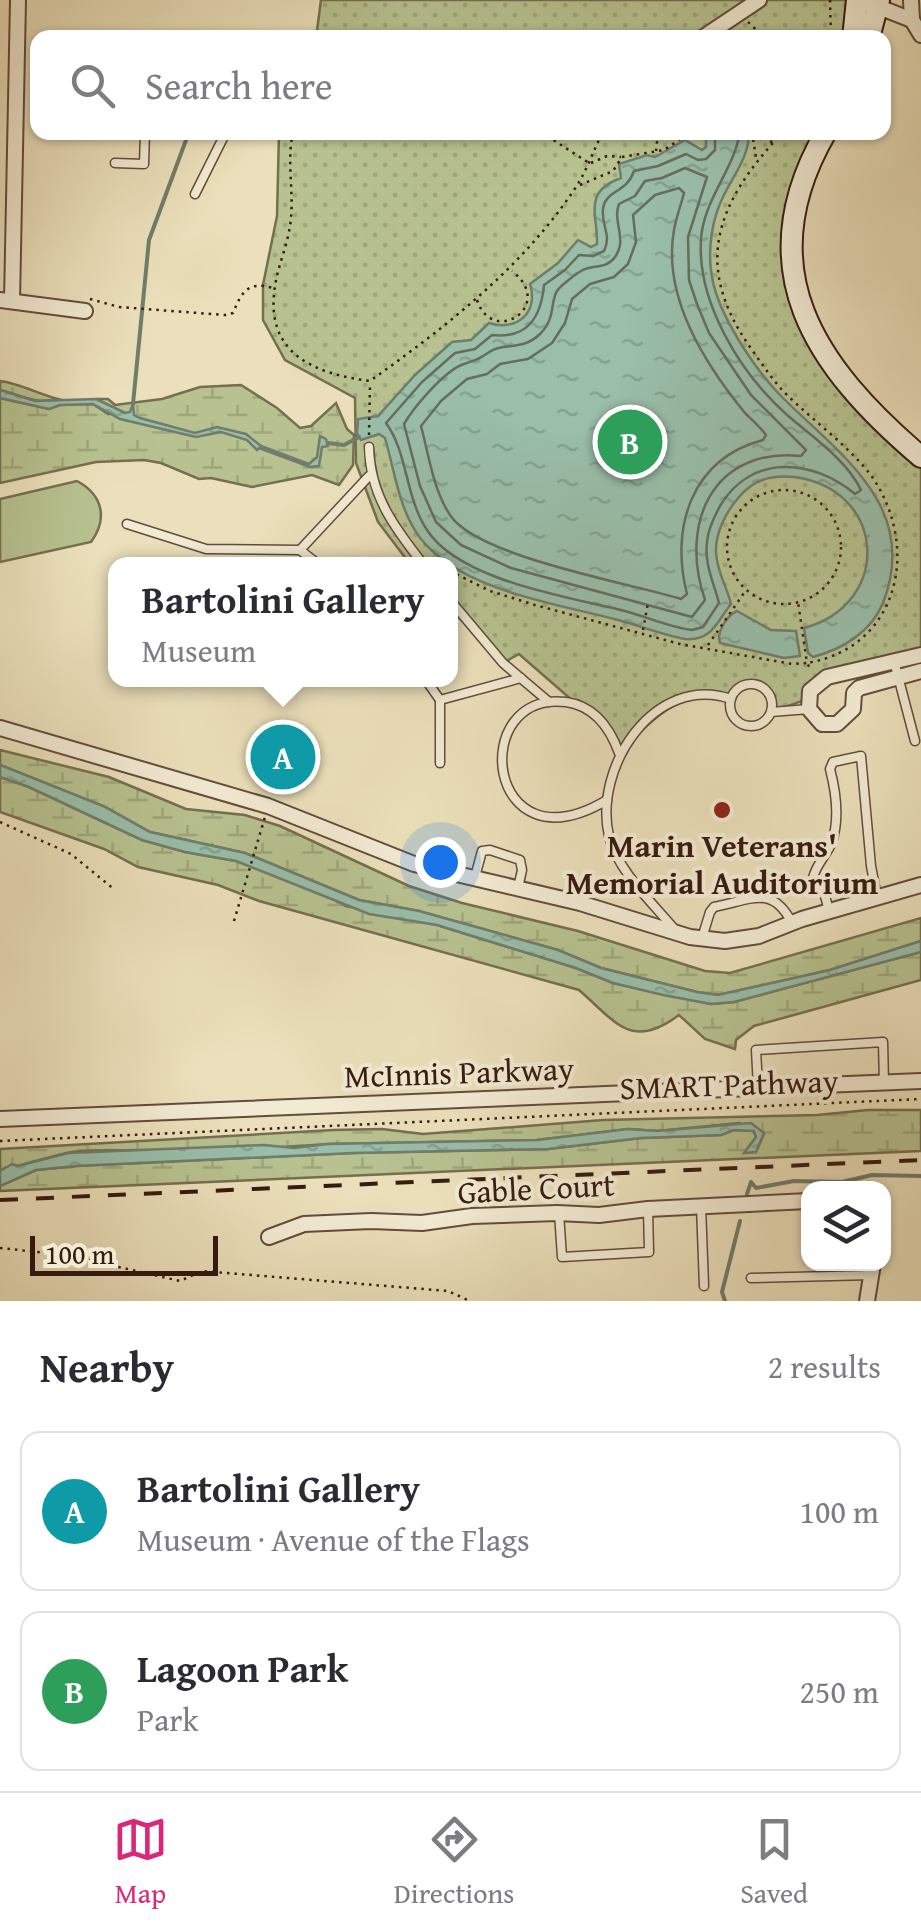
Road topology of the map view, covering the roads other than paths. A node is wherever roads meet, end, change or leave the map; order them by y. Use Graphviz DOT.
graph roads {
  1 [pos="18,0"];
  2 [pos="758,0"];
  3 [pos="910,0"];
  4 [pos="854,1"];
  5 [pos="912,20"];
  6 [pos="714,30"];
  7 [pos="853,30"];
  8 [pos="867,30"];
  9 [pos="921,35"];
  10 [pos="145,140"];
  11 [pos="222,140"];
  12 [pos="822,140"];
  13 [pos="115,163"];
  14 [pos="195,194"];
  15 [pos="6,301"];
  16 [pos="77,310"];
  17 [pos="369,447"];
  18 [pos="921,458"];
  19 [pos="369,476"];
  20 [pos="127,524"];
  21 [pos="300,550"];
  22 [pos="309,557"];
  23 [pos="416,557"];
  24 [pos="458,610"];
  25 [pos="921,655"];
  26 [pos="894,661"];
  27 [pos="921,671"];
  28 [pos="899,677"];
  29 [pos="521,678"];
  30 [pos="431,687"];
  31 [pos="731,699"];
  32 [pos="440,700"];
  33 [pos="548,702"];
  34 [pos="810,709"];
  35 [pos="771,712"];
  36 [pos="0,728"];
  37 [pos="915,742"];
  38 [pos="619,754"];
  39 [pos="440,763"];
  40 [pos="607,800"];
  41 [pos="475,879"];
  42 [pos="921,885"];
  43 [pos="518,888"];
  44 [pos="878,897"];
  45 [pos="829,911"];
  46 [pos="792,923"];
  47 [pos="679,934"];
  48 [pos="702,939"];
  49 [pos="921,1081"];
  50 [pos="884,1082"];
  51 [pos="758,1088"];
  52 [pos="0,1120"];
  53 [pos="801,1202"];
  54 [pos="702,1206"];
  55 [pos="648,1209"];
  56 [pos="559,1212"];
  57 [pos="269,1237"];
  58 [pos="845,1271"];
  59 [pos="872,1271"];
  60 [pos="751,1278"];
  61 [pos="704,1286"];
  62 [pos="867,1301"];
  1 -- 15 [label="street"];
  2 -- 6 [label="street"];
  3 -- 5 [label="street"];
  4 -- 5 [label="street"];
  4 -- 7 [label="street"];
  4 -- 8 [label="street"];
  5 -- 9 [label="street"];
  10 -- 13 [label="lane"];
  11 -- 14 [label="lane"];
  12 -- 18 [label="street"];
  15 -- 16 [label="street"];
  17 -- 19 [label="lane"];
  19 -- 21 [label="lane"];
  19 -- 23 [label="lane"];
  20 -- 21 [label="lane"];
  21 -- 22 [label="lane"];
  24 -- 29 [label="lane"];
  25 -- 26 [label="street"];
  26 -- 28 [label="lane"];
  26 -- 34 [label="street"];
  27 -- 28 [label="street"];
  28 -- 34 [label="street"];
  28 -- 37 [label="lane"];
  29 -- 32 [label="lane"];
  29 -- 33 [label="lane"];
  30 -- 32 [label="lane"];
  31 -- 35 [label="lane"];
  31 -- 35 [label="lane"];
  31 -- 38 [label="lane"];
  32 -- 39 [label="lane"];
  33 -- 38 [label="lane"];
  33 -- 40 [label="lane"];
  34 -- 35 [label="lane"];
  36 -- 41 [label="street"];
  38 -- 40 [label="lane"];
  40 -- 47 [label="lane"];
  41 -- 43 [label="street"];
  41 -- 43 [label="lane"];
  42 -- 44 [label="street"];
  43 -- 47 [label="street"];
  44 -- 45 [label="street"];
  44 -- 45 [label="lane"];
  45 -- 46 [label="street"];
  46 -- 48 [label="street"];
  46 -- 48 [label="lane"];
  47 -- 48 [label="street"];
  49 -- 50 [label="street, McInnis Parkway"];
  50 -- 51 [label="street, McInnis Parkway"];
  50 -- 51 [label="lane"];
  51 -- 52 [label="street, McInnis Parkway"];
  53 -- 54 [label="street, Gable Court"];
  54 -- 55 [label="street, Gable Court"];
  54 -- 61 [label="lane"];
  55 -- 56 [label="street, Gable Court"];
  55 -- 56 [label="lane"];
  56 -- 57 [label="street, Gable Court"];
  58 -- 60 [label="lane"];
  59 -- 62 [label="street"];
}
